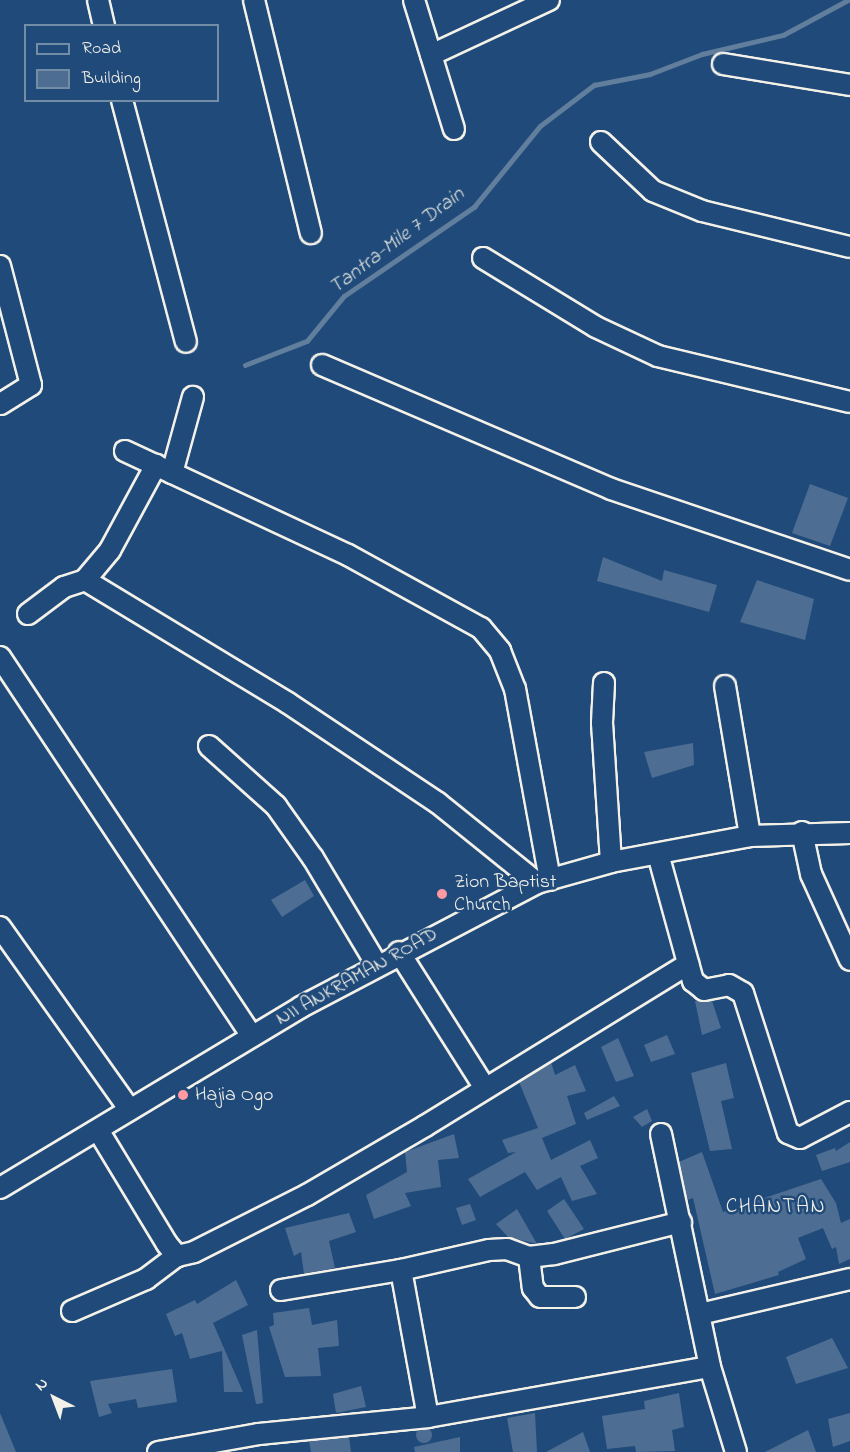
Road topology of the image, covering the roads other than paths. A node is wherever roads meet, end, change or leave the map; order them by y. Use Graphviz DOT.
graph roads {
  1 [pos="98,0"];
  2 [pos="254,0"];
  3 [pos="414,0"];
  4 [pos="549,0"];
  5 [pos="104,24"];
  6 [pos="431,55"];
  7 [pos="723,64"];
  8 [pos="850,85"];
  9 [pos="123,102"];
  10 [pos="454,129"];
  11 [pos="601,142"];
  12 [pos="312,233"];
  13 [pos="850,247"];
  14 [pos="483,258"];
  15 [pos="0,266"];
  16 [pos="186,342"];
  17 [pos="322,365"];
  18 [pos="193,397"];
  19 [pos="850,402"];
  20 [pos="0,404"];
  21 [pos="125,451"];
  22 [pos="164,469"];
  23 [pos="850,570"];
  24 [pos="85,580"];
  25 [pos="28,614"];
  26 [pos="0,657"];
  27 [pos="604,683"];
  28 [pos="725,686"];
  29 [pos="209,746"];
  30 [pos="802,832"];
  31 [pos="850,833"];
  32 [pos="750,836"];
  33 [pos="658,854"];
  34 [pos="611,862"];
  35 [pos="543,882"];
  36 [pos="0,927"];
  37 [pos="399,952"];
  38 [pos="850,960"];
  39 [pos="688,964"];
  40 [pos="377,965"];
  41 [pos="252,1036"];
  42 [pos="485,1088"];
  43 [pos="130,1110"];
  44 [pos="850,1112"];
  45 [pos="99,1130"];
  46 [pos="661,1134"];
  47 [pos="0,1188"];
  48 [pos="681,1222"];
  49 [pos="177,1256"];
  50 [pos="530,1257"];
  51 [pos="401,1270"];
  52 [pos="850,1279"];
  53 [pos="281,1290"];
  54 [pos="575,1297"];
  55 [pos="72,1311"];
  56 [pos="700,1314"];
  57 [pos="710,1367"];
  58 [pos="428,1417"];
  59 [pos="181,1451"];
  60 [pos="158,1452"];
  61 [pos="736,1452"];
  1 -- 5 [label="street"];
  2 -- 12 [label="street"];
  3 -- 6 [label="street"];
  4 -- 6 [label="street"];
  6 -- 10 [label="street"];
  7 -- 8 [label="street"];
  9 -- 16 [label="street"];
  11 -- 13 [label="street"];
  14 -- 19 [label="street"];
  15 -- 20 [label="street"];
  17 -- 23 [label="street"];
  18 -- 22 [label="street"];
  21 -- 22 [label="street"];
  22 -- 24 [label="street"];
  22 -- 35 [label="street"];
  24 -- 25 [label="street"];
  24 -- 35 [label="street"];
  26 -- 41 [label="street"];
  27 -- 34 [label="street"];
  28 -- 32 [label="street"];
  29 -- 40 [label="street"];
  30 -- 31 [label="street, NII ANKRAMAN ROAD"];
  30 -- 32 [label="street, NII ANKRAMAN ROAD"];
  30 -- 38 [label="street"];
  32 -- 33 [label="street, NII ANKRAMAN ROAD"];
  33 -- 34 [label="street, NII ANKRAMAN ROAD"];
  33 -- 39 [label="street"];
  34 -- 35 [label="street, NII ANKRAMAN ROAD"];
  35 -- 37 [label="street, NII ANKRAMAN ROAD"];
  36 -- 43 [label="street"];
  37 -- 40 [label="street, NII ANKRAMAN ROAD"];
  37 -- 42 [label="street"];
  39 -- 42 [label="street"];
  39 -- 44 [label="street"];
  40 -- 41 [label="street, NII ANKRAMAN ROAD"];
  41 -- 43 [label="street, NII ANKRAMAN ROAD"];
  42 -- 49 [label="street"];
  43 -- 45 [label="street, NII ANKRAMAN ROAD"];
  45 -- 47 [label="street, NII ANKRAMAN ROAD"];
  45 -- 49 [label="street"];
  46 -- 48 [label="street"];
  48 -- 50 [label="street"];
  48 -- 56 [label="street"];
  49 -- 55 [label="street"];
  50 -- 51 [label="street"];
  50 -- 54 [label="street"];
  51 -- 53 [label="street"];
  51 -- 58 [label="street"];
  52 -- 56 [label="street"];
  56 -- 57 [label="street"];
  57 -- 58 [label="street"];
  57 -- 61 [label="street"];
  58 -- 59 [label="street"];
  59 -- 60 [label="street"];
}
